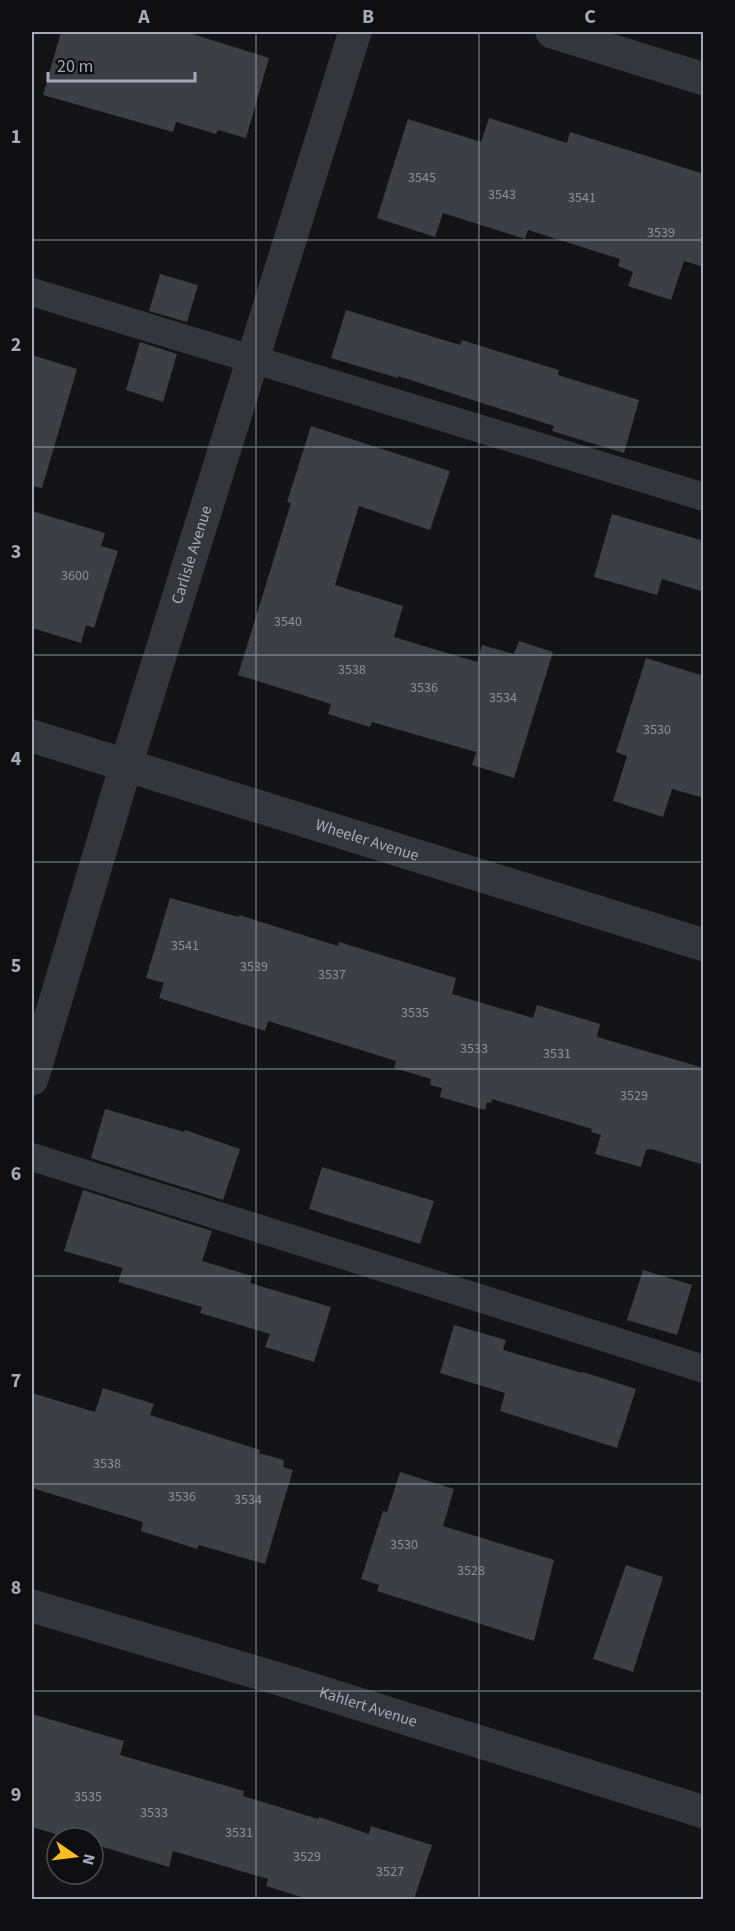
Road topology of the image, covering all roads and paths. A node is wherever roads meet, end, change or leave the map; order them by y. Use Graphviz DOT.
graph roads {
  1 [pos="355,32"];
  2 [pos="552,32"];
  3 [pos="704,79"];
  4 [pos="32,292"];
  5 [pos="252,360"];
  6 [pos="704,497"];
  7 [pos="32,736"];
  8 [pos="126,765"];
  9 [pos="704,945"];
  10 [pos="32,1079"];
  11 [pos="32,1157"];
  12 [pos="704,1369"];
  13 [pos="32,1606"];
  14 [pos="704,1812"];
  1 -- 5 [label="street, Carlisle Avenue"];
  2 -- 3 [label="street"];
  4 -- 5 [label="lane"];
  5 -- 6 [label="lane"];
  5 -- 8 [label="street, Carlisle Avenue"];
  7 -- 8 [label="street, Wheeler Avenue"];
  8 -- 9 [label="street, Wheeler Avenue"];
  8 -- 10 [label="street, Carlisle Avenue"];
  11 -- 12 [label="lane"];
  13 -- 14 [label="street, Kahlert Avenue"];
}
